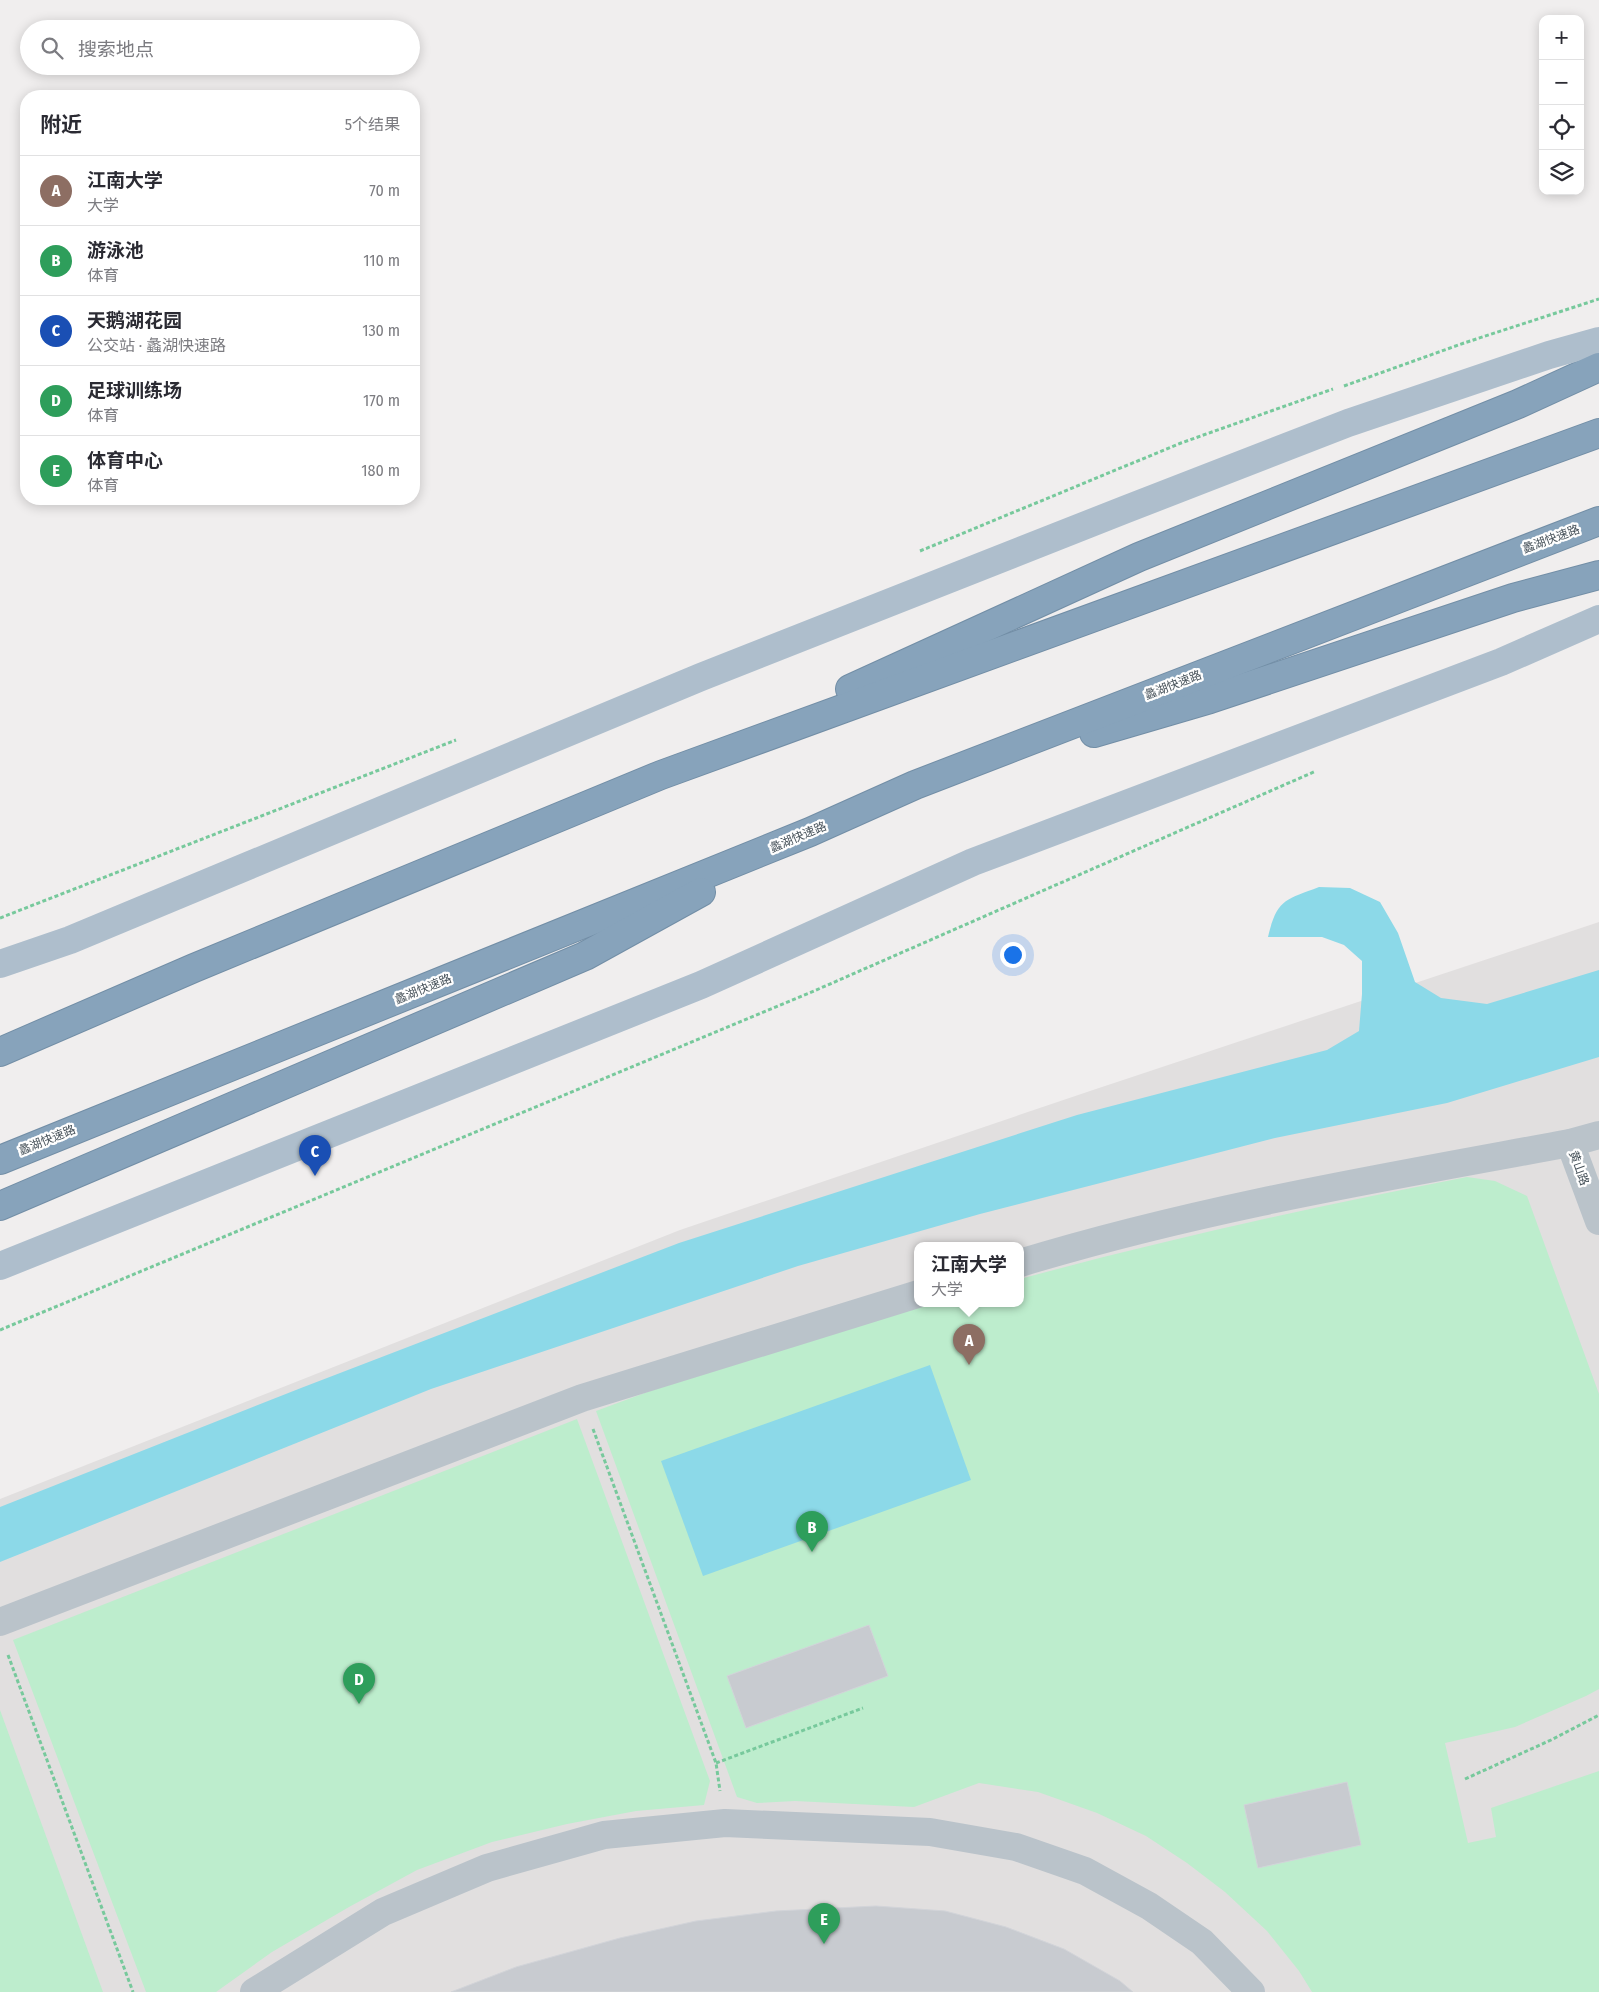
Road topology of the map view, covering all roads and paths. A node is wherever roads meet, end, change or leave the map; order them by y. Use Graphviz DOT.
graph roads {
  1 [pos="1599,341"];
  2 [pos="1599,367"];
  3 [pos="1599,433"];
  4 [pos="1599,521"];
  5 [pos="1599,575"];
  6 [pos="1599,619"];
  7 [pos="1317,771"];
  8 [pos="661,775"];
  9 [pos="915,785"];
  10 [pos="810,832"];
  11 [pos="0,964"];
  12 [pos="194,968"];
  13 [pos="0,1032"];
  14 [pos="0,1052"];
  15 [pos="1599,1134"];
  16 [pos="1570,1143"];
  17 [pos="0,1160"];
  18 [pos="0,1206"];
  19 [pos="1599,1221"];
  20 [pos="1024,1262"];
  21 [pos="0,1266"];
  22 [pos="914,1295"];
  23 [pos="0,1330"];
  24 [pos="582,1398"];
  25 [pos="0,1622"];
  26 [pos="7,1652"];
  27 [pos="863,1708"];
  28 [pos="1599,1715"];
  29 [pos="716,1763"];
  30 [pos="1465,1780"];
  31 [pos="725,1823"];
  32 [pos="133,1992"];
  33 [pos="254,1992"];
  34 [pos="1251,1992"];
  1 -- 11 [label="main road"];
  2 -- 8 [label="highway"];
  3 -- 8 [label="highway"];
  4 -- 9 [label="highway, 蠡湖快速路"];
  5 -- 9 [label="highway"];
  6 -- 21 [label="main road"];
  7 -- 23 [label="path"];
  8 -- 12 [label="highway"];
  9 -- 10 [label="highway, 蠡湖快速路"];
  10 -- 17 [label="highway, 蠡湖快速路"];
  10 -- 18 [label="highway"];
  12 -- 13 [label="highway"];
  12 -- 14 [label="highway"];
  15 -- 16 [label="street"];
  16 -- 19 [label="street, 黄山路"];
  16 -- 20 [label="street"];
  22 -- 24 [label="street"];
  24 -- 25 [label="street"];
  24 -- 29 [label="path"];
  26 -- 32 [label="path"];
  27 -- 29 [label="path"];
  28 -- 30 [label="path"];
  29 -- 31 [label="path"];
  31 -- 33 [label="street"];
  31 -- 34 [label="street"];
}
